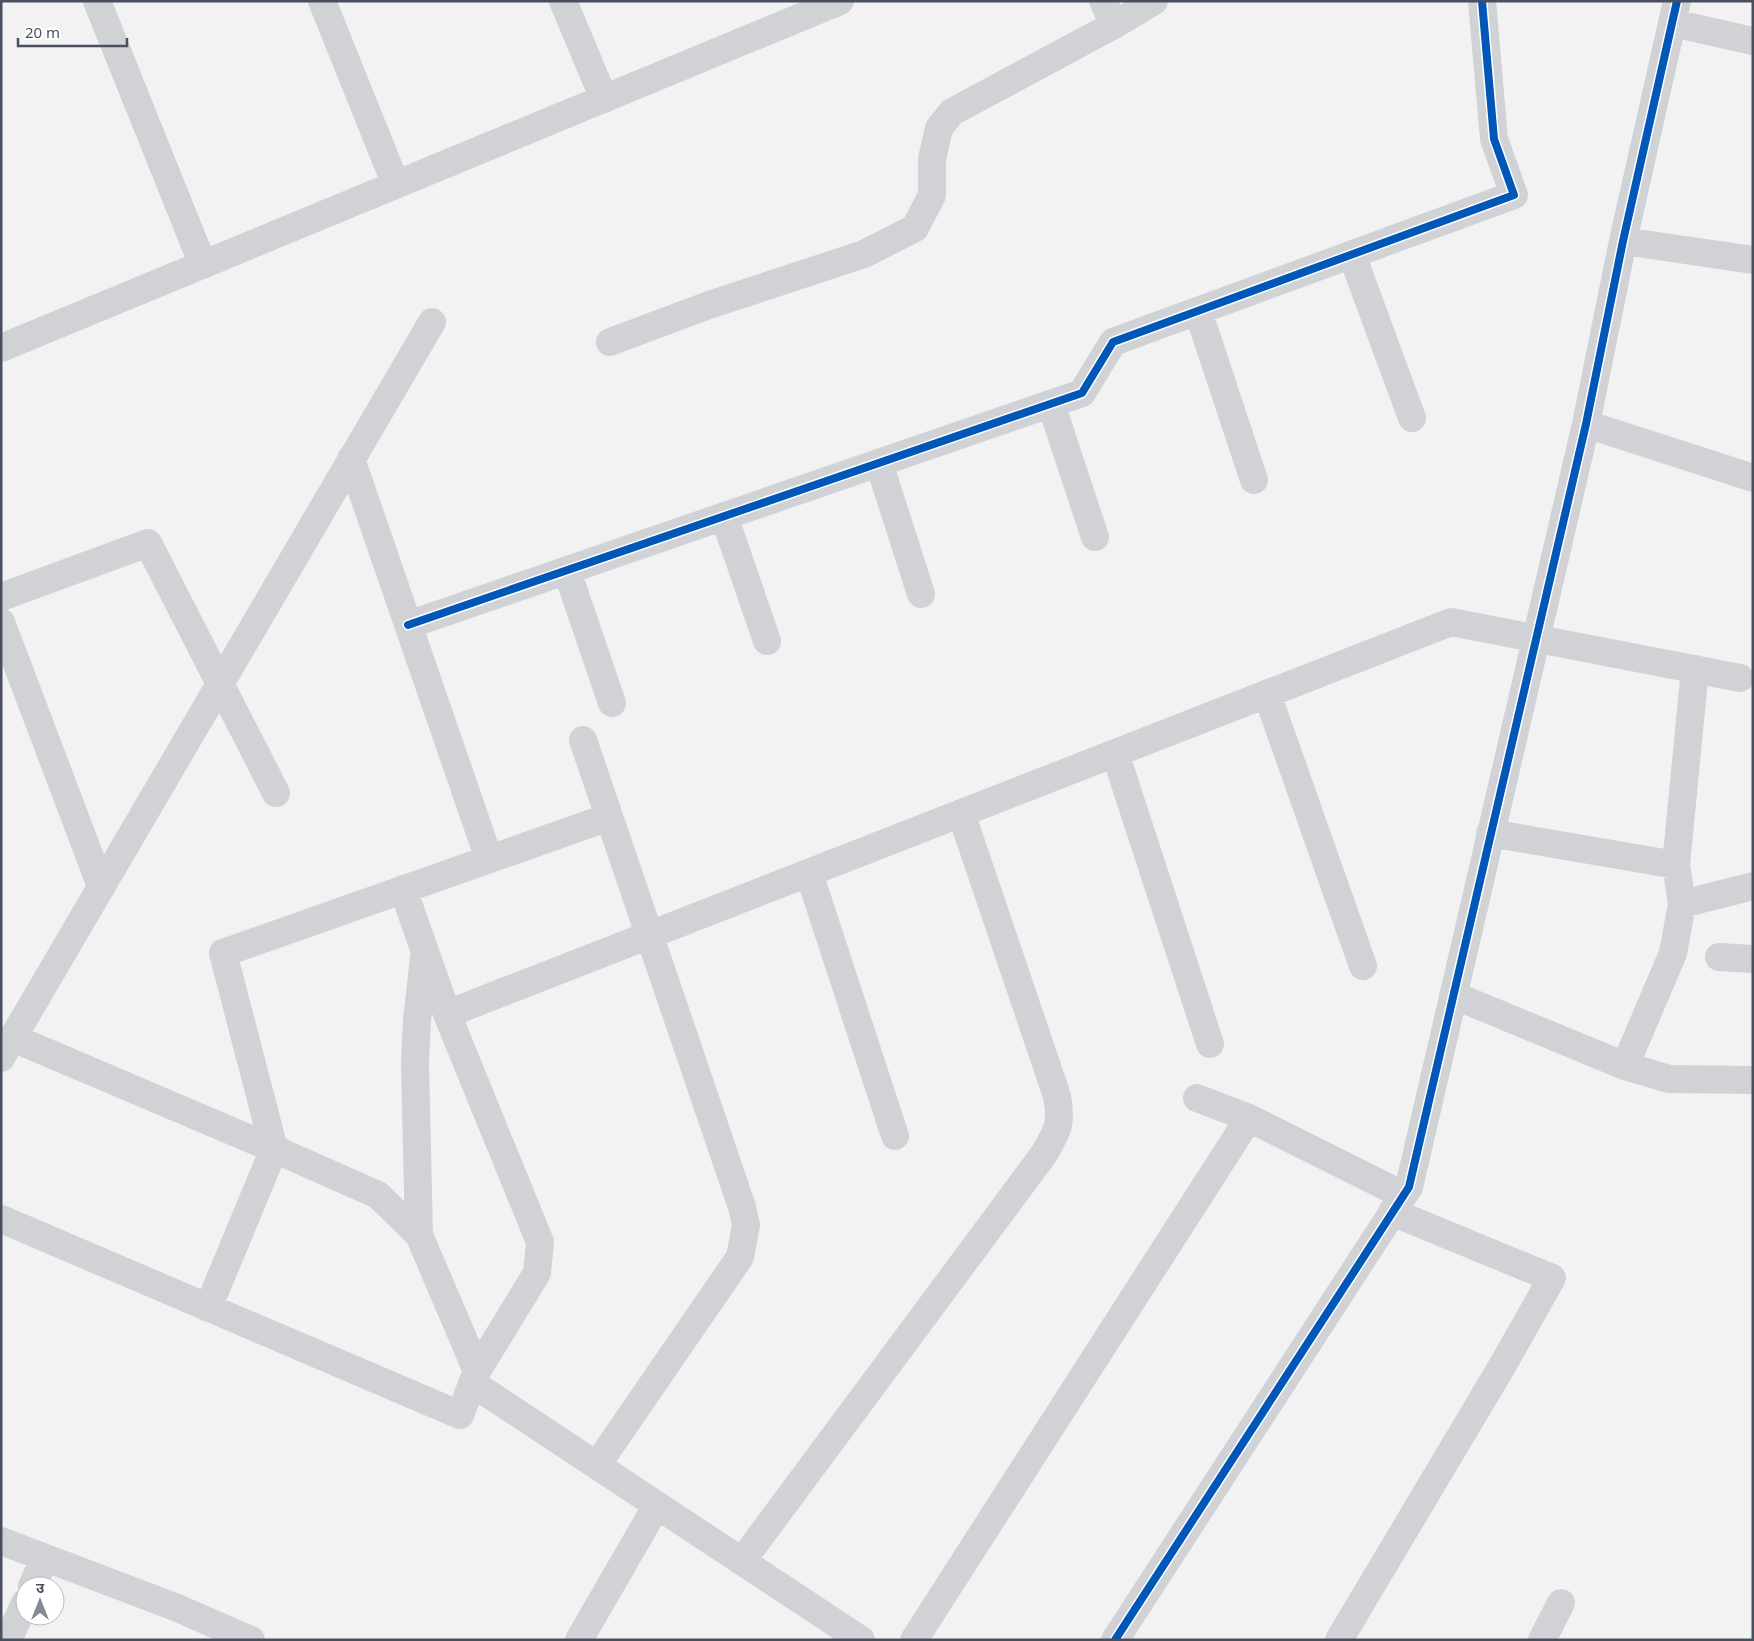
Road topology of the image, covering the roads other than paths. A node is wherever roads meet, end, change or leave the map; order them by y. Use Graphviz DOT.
graph roads {
  1 [pos="97,1"];
  2 [pos="322,1"];
  3 [pos="563,1"];
  4 [pos="840,1"];
  5 [pos="1154,1"];
  6 [pos="1482,1"];
  7 [pos="1675,12"];
  8 [pos="1108,13"];
  9 [pos="1753,42"];
  10 [pos="604,99"];
  11 [pos="396,185"];
  12 [pos="1624,241"];
  13 [pos="1352,255"];
  14 [pos="1753,260"];
  15 [pos="203,265"];
  16 [pos="1198,311"];
  17 [pos="432,322"];
  18 [pos="610,342"];
  19 [pos="1,348"];
  20 [pos="1051,404"];
  21 [pos="1412,418"];
  22 [pos="1586,424"];
  23 [pos="351,459"];
  24 [pos="879,463"];
  25 [pos="1753,478"];
  26 [pos="1254,480"];
  27 [pos="724,516"];
  28 [pos="1095,537"];
  29 [pos="567,571"];
  30 [pos="921,594"];
  31 [pos="1,597"];
  32 [pos="1,622"];
  33 [pos="408,625"];
  34 [pos="1536,639"];
  35 [pos="767,641"];
  36 [pos="1695,669"];
  37 [pos="1740,678"];
  38 [pos="220,684"];
  39 [pos="1267,694"];
  40 [pos="612,703"];
  41 [pos="583,740"];
  42 [pos="1115,753"];
  43 [pos="276,793"];
  44 [pos="961,813"];
  45 [pos="609,817"];
  46 [pos="1490,833"];
  47 [pos="489,859"];
  48 [pos="1676,865"];
  49 [pos="809,873"];
  50 [pos="101,886"];
  51 [pos="1753,886"];
  52 [pos="403,889"];
  53 [pos="1682,904"];
  54 [pos="649,934"];
  55 [pos="424,949"];
  56 [pos="1719,957"];
  57 [pos="1753,959"];
  58 [pos="1362,966"];
  59 [pos="1453,995"];
  60 [pos="447,1014"];
  61 [pos="1210,1044"];
  62 [pos="7,1048"];
  63 [pos="1624,1066"];
  64 [pos="1753,1080"];
  65 [pos="1198,1098"];
  66 [pos="1249,1118"];
  67 [pos="896,1136"];
  68 [pos="274,1149"];
  69 [pos="1398,1204"];
  70 [pos="1,1219"];
  71 [pos="419,1235"];
  72 [pos="208,1308"];
  73 [pos="475,1377"];
  74 [pos="597,1465"];
  75 [pos="657,1505"];
  76 [pos="1,1541"];
  77 [pos="45,1558"];
  78 [pos="742,1561"];
  79 [pos="37,1576"];
  80 [pos="1561,1603"];
  81 [pos="15,1625"];
  82 [pos="8,1640"];
  83 [pos="251,1640"];
  84 [pos="579,1640"];
  85 [pos="861,1640"];
  86 [pos="914,1640"];
  87 [pos="1115,1640"];
  88 [pos="1339,1640"];
  89 [pos="1542,1640"];
  1 -- 15 [label="street"];
  2 -- 11 [label="street"];
  3 -- 10 [label="street"];
  4 -- 10 [label="street"];
  5 -- 8 [label="street"];
  6 -- 13 [label="street"];
  7 -- 9 [label="street"];
  7 -- 12 [label="street"];
  8 -- 18 [label="street"];
  10 -- 11 [label="street"];
  11 -- 15 [label="street"];
  12 -- 14 [label="street"];
  12 -- 22 [label="street"];
  13 -- 16 [label="street"];
  13 -- 21 [label="street"];
  15 -- 19 [label="street"];
  16 -- 20 [label="street"];
  16 -- 26 [label="street"];
  17 -- 23 [label="street"];
  20 -- 24 [label="street"];
  20 -- 28 [label="street"];
  22 -- 25 [label="street"];
  22 -- 34 [label="street"];
  23 -- 33 [label="street"];
  23 -- 38 [label="street"];
  24 -- 27 [label="street"];
  24 -- 30 [label="street"];
  27 -- 29 [label="street"];
  27 -- 35 [label="street"];
  29 -- 33 [label="street"];
  29 -- 40 [label="street"];
  31 -- 38 [label="street"];
  32 -- 50 [label="street"];
  33 -- 47 [label="street"];
  34 -- 36 [label="street"];
  34 -- 39 [label="street"];
  34 -- 46 [label="street"];
  36 -- 37 [label="street"];
  36 -- 48 [label="street"];
  38 -- 43 [label="street"];
  38 -- 50 [label="street"];
  39 -- 42 [label="street"];
  39 -- 58 [label="street"];
  41 -- 45 [label="street"];
  42 -- 44 [label="street"];
  42 -- 61 [label="street"];
  44 -- 49 [label="street"];
  44 -- 78 [label="street"];
  45 -- 47 [label="street"];
  45 -- 54 [label="street"];
  46 -- 48 [label="street"];
  46 -- 59 [label="street"];
  47 -- 52 [label="street"];
  48 -- 53 [label="street"];
  49 -- 54 [label="street"];
  49 -- 67 [label="street"];
  50 -- 62 [label="street"];
  51 -- 53 [label="street"];
  52 -- 55 [label="street"];
  52 -- 68 [label="street"];
  53 -- 63 [label="street"];
  54 -- 60 [label="street"];
  54 -- 74 [label="street"];
  55 -- 60 [label="street"];
  55 -- 71 [label="street"];
  56 -- 57 [label="street"];
  59 -- 63 [label="street"];
  59 -- 69 [label="street"];
  60 -- 73 [label="street"];
  62 -- 68 [label="street"];
  63 -- 64 [label="street"];
  65 -- 66 [label="street"];
  66 -- 69 [label="street"];
  66 -- 86 [label="street"];
  68 -- 71 [label="street"];
  68 -- 72 [label="street"];
  69 -- 87 [label="street"];
  69 -- 88 [label="street"];
  70 -- 72 [label="street"];
  71 -- 73 [label="street"];
  72 -- 73 [label="street"];
  73 -- 74 [label="street"];
  74 -- 75 [label="street"];
  75 -- 78 [label="street"];
  75 -- 84 [label="street"];
  76 -- 77 [label="street"];
  77 -- 79 [label="street"];
  77 -- 83 [label="street"];
  78 -- 85 [label="street"];
  80 -- 89 [label="street"];
  81 -- 82 [label="street"];
}
